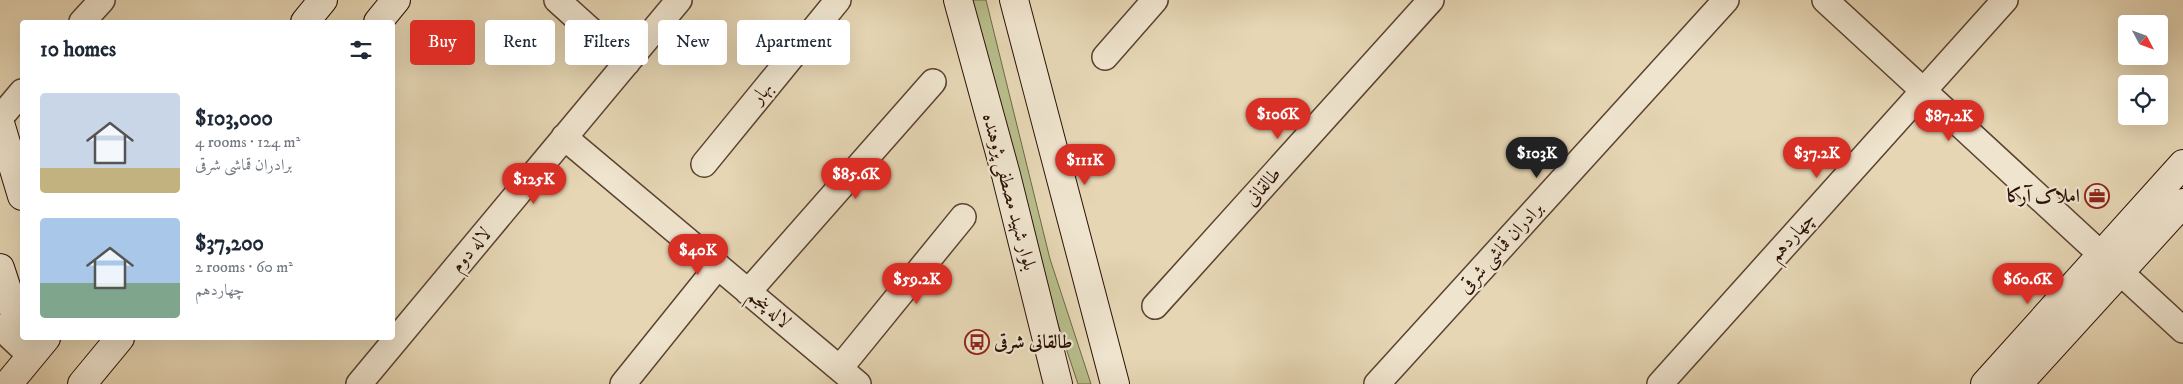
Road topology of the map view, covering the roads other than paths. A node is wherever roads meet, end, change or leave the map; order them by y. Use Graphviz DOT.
graph roads {
  1 [pos="102,0"];
  2 [pos="323,0"];
  3 [pos="396,0"];
  4 [pos="557,0"];
  5 [pos="679,0"];
  6 [pos="838,0"];
  7 [pos="958,0"];
  8 [pos="1014,0"];
  9 [pos="1155,0"];
  10 [pos="1431,0"];
  11 [pos="1726,0"];
  12 [pos="1825,0"];
  13 [pos="2004,0"];
  14 [pos="84,20"];
  15 [pos="307,20"];
  16 [pos="380,20"];
  17 [pos="579,20"];
  18 [pos="648,38"];
  19 [pos="1105,57"];
  20 [pos="625,65"];
  21 [pos="933,82"];
  22 [pos="1923,91"];
  23 [pos="20,94"];
  24 [pos="0,118"];
  25 [pos="0,123"];
  26 [pos="564,137"];
  27 [pos="704,164"];
  28 [pos="2183,164"];
  29 [pos="20,189"];
  30 [pos="2183,203"];
  31 [pos="963,217"];
  32 [pos="2111,263"];
  33 [pos="718,266"];
  34 [pos="3,276"];
  35 [pos="748,292"];
  36 [pos="20,303"];
  37 [pos="1155,306"];
  38 [pos="20,316"];
  39 [pos="0,327"];
  40 [pos="2183,330"];
  41 [pos="20,337"];
  42 [pos="118,340"];
  43 [pos="31,342"];
  44 [pos="849,376"];
  45 [pos="8,384"];
  46 [pos="82,384"];
  47 [pos="359,384"];
  48 [pos="623,384"];
  49 [pos="1058,384"];
  50 [pos="1115,384"];
  51 [pos="1377,384"];
  52 [pos="1660,384"];
  53 [pos="1986,384"];
  54 [pos="2018,384"];
  1 -- 14 [label="street"];
  2 -- 15 [label="main road"];
  3 -- 16 [label="main road"];
  4 -- 17 [label="street"];
  5 -- 18 [label="street, لاله دوم"];
  6 -- 27 [label="street, بهار"];
  7 -- 49 [label="main road, بلوار شهید مصطفی پژوهنده"];
  8 -- 50 [label="main road"];
  9 -- 19 [label="street"];
  10 -- 37 [label="street, طالقانی"];
  11 -- 51 [label="street, برادران قماشی شرقی"];
  12 -- 22 [label="street"];
  13 -- 22 [label="street, چهاردهم"];
  20 -- 26 [label="street, لاله دوم"];
  21 -- 35 [label="street"];
  22 -- 32 [label="street"];
  22 -- 52 [label="street, چهاردهم"];
  23 -- 24 [label="street"];
  25 -- 29 [label="main road"];
  26 -- 33 [label="street, لاله پنجم"];
  26 -- 47 [label="street, لاله دوم"];
  28 -- 32 [label="main road"];
  30 -- 32 [label="main road"];
  31 -- 44 [label="street"];
  32 -- 40 [label="street"];
  32 -- 53 [label="main road"];
  32 -- 54 [label="main road"];
  33 -- 35 [label="street, لاله پنجم"];
  33 -- 48 [label="street"];
  34 -- 36 [label="main road"];
  34 -- 38 [label="main road"];
  35 -- 44 [label="street, لاله پنجم"];
  39 -- 41 [label="street"];
  42 -- 46 [label="main road"];
  43 -- 45 [label="main road"];
}
